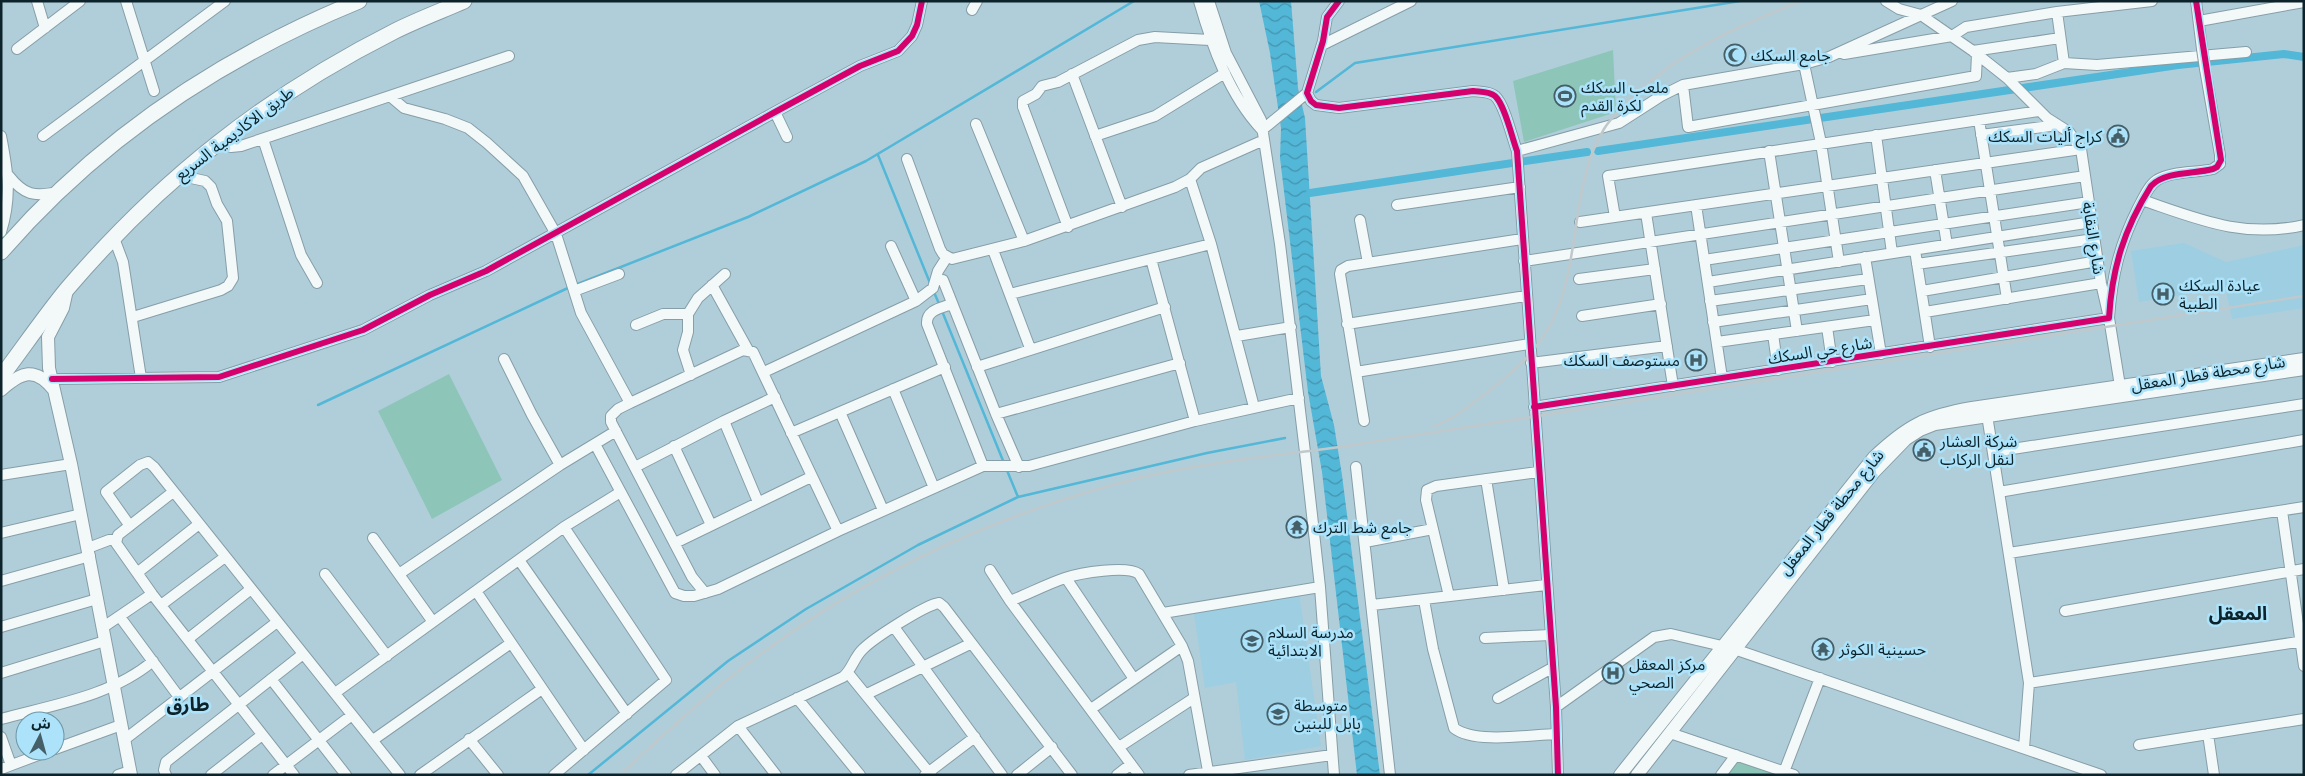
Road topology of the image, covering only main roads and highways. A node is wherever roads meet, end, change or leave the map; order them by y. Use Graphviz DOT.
graph roads {
  1 [pos="359,1"];
  2 [pos="464,1"];
  3 [pos="468,1"];
  4 [pos="448,8"];
  5 [pos="1,252"];
  6 [pos="67,290"];
  7 [pos="2304,359"];
  8 [pos="2304,369"];
  9 [pos="1,377"];
  10 [pos="1,390"];
  11 [pos="56,392"];
  12 [pos="1728,648"];
  13 [pos="126,773"];
  14 [pos="1620,775"];
  15 [pos="1637,775"];
  1 -- 5 [label="highway"];
  2 -- 4 [label="highway"];
  3 -- 4 [label="highway"];
  4 -- 6 [label="highway, طريق الاكاديمية السريع"];
  6 -- 9 [label="highway, طريق الاكاديمية السريع"];
  6 -- 11 [label="main road"];
  7 -- 12 [label="main road, شارع محطة قطار المعقل"];
  8 -- 12 [label="main road, شارع محطة قطار المعقل"];
  10 -- 11 [label="main road"];
  11 -- 13 [label="main road"];
  12 -- 14 [label="main road, شارع محطة قطار المعقل"];
  12 -- 15 [label="main road, شارع محطة قطار المعقل"];
}
